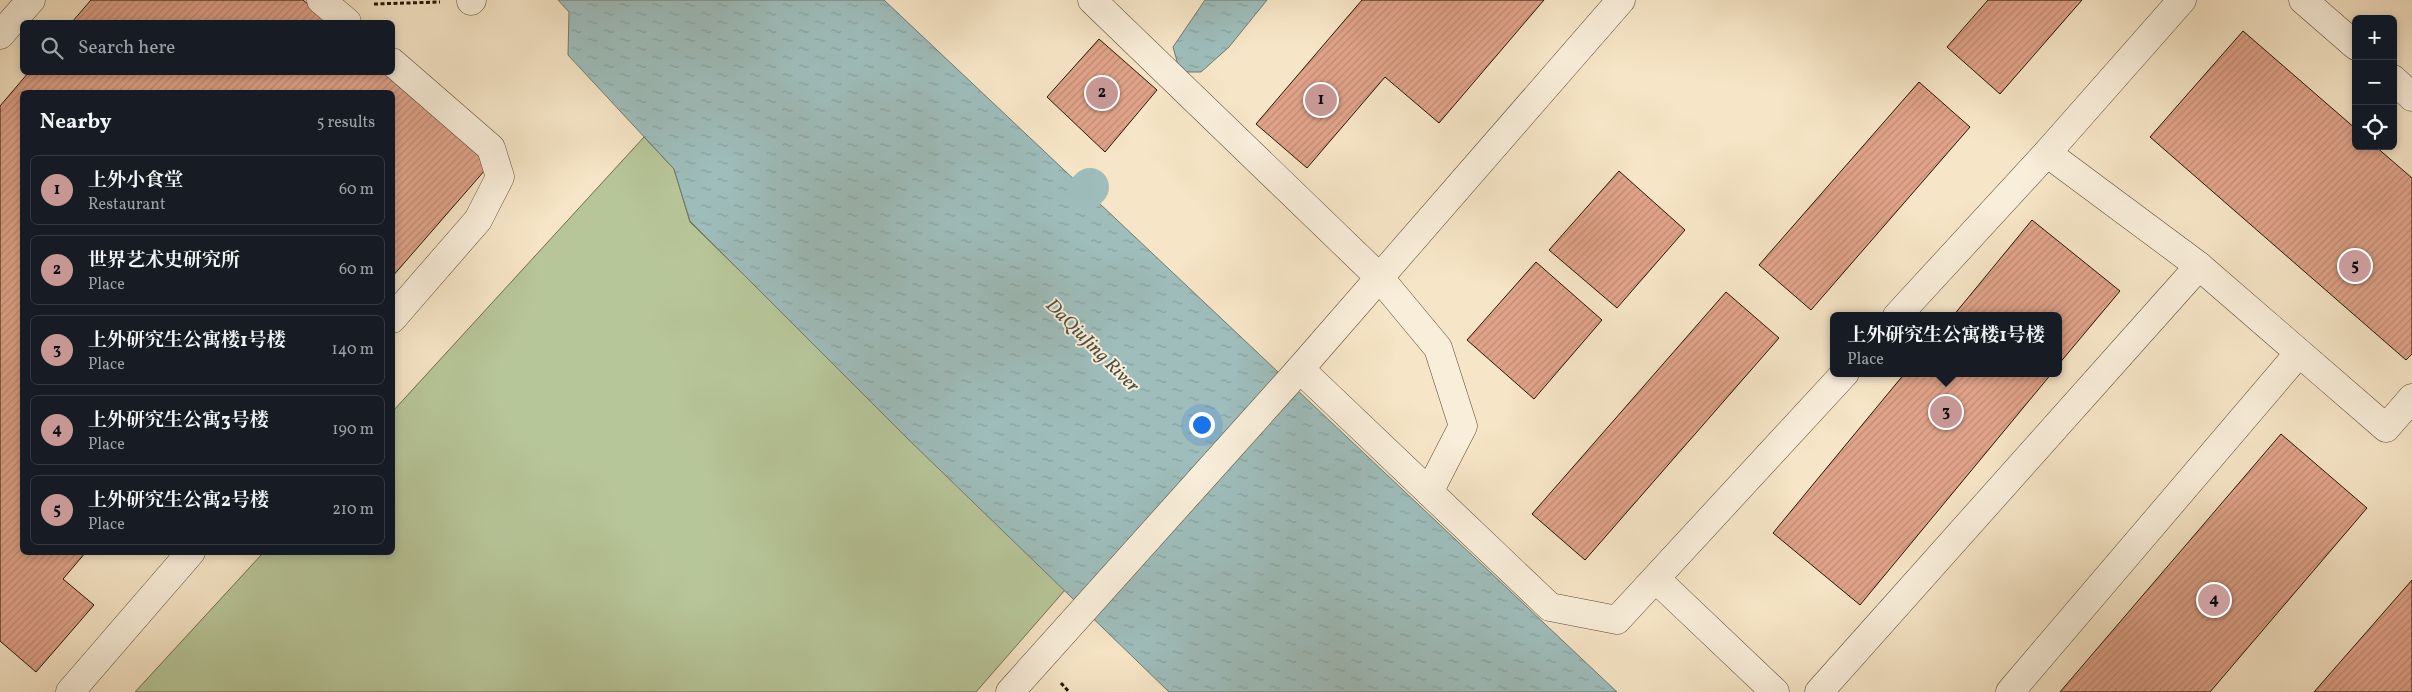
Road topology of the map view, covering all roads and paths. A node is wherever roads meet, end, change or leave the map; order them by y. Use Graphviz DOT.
graph roads {
  1 [pos="31,0"];
  2 [pos="471,0"];
  3 [pos="1621,0"];
  4 [pos="2182,0"];
  5 [pos="2303,0"];
  6 [pos="1105,5"];
  7 [pos="332,9"];
  8 [pos="0,35"];
  9 [pos="2352,43"];
  10 [pos="395,65"];
  11 [pos="2047,153"];
  12 [pos="2200,266"];
  13 [pos="1379,277"];
  14 [pos="1901,312"];
  15 [pos="395,316"];
  16 [pos="2299,353"];
  17 [pos="1300,369"];
  18 [pos="1840,377"];
  19 [pos="2412,398"];
  20 [pos="1429,492"];
  21 [pos="188,555"];
  22 [pos="1656,579"];
  23 [pos="70,692"];
  24 [pos="1010,692"];
  25 [pos="1775,692"];
  26 [pos="1819,692"];
  27 [pos="2010,692"];
  1 -- 8 [label="street"];
  2 -- 7 [label="path"];
  3 -- 13 [label="street"];
  4 -- 11 [label="street"];
  5 -- 9 [label="street"];
  6 -- 13 [label="street"];
  10 -- 15 [label="street"];
  11 -- 12 [label="street"];
  11 -- 14 [label="street"];
  12 -- 16 [label="street"];
  12 -- 26 [label="street"];
  13 -- 17 [label="street"];
  13 -- 20 [label="street"];
  16 -- 19 [label="street"];
  16 -- 27 [label="street"];
  17 -- 20 [label="street"];
  17 -- 24 [label="street"];
  18 -- 22 [label="street"];
  20 -- 22 [label="street"];
  21 -- 23 [label="street"];
  22 -- 25 [label="street"];
}
